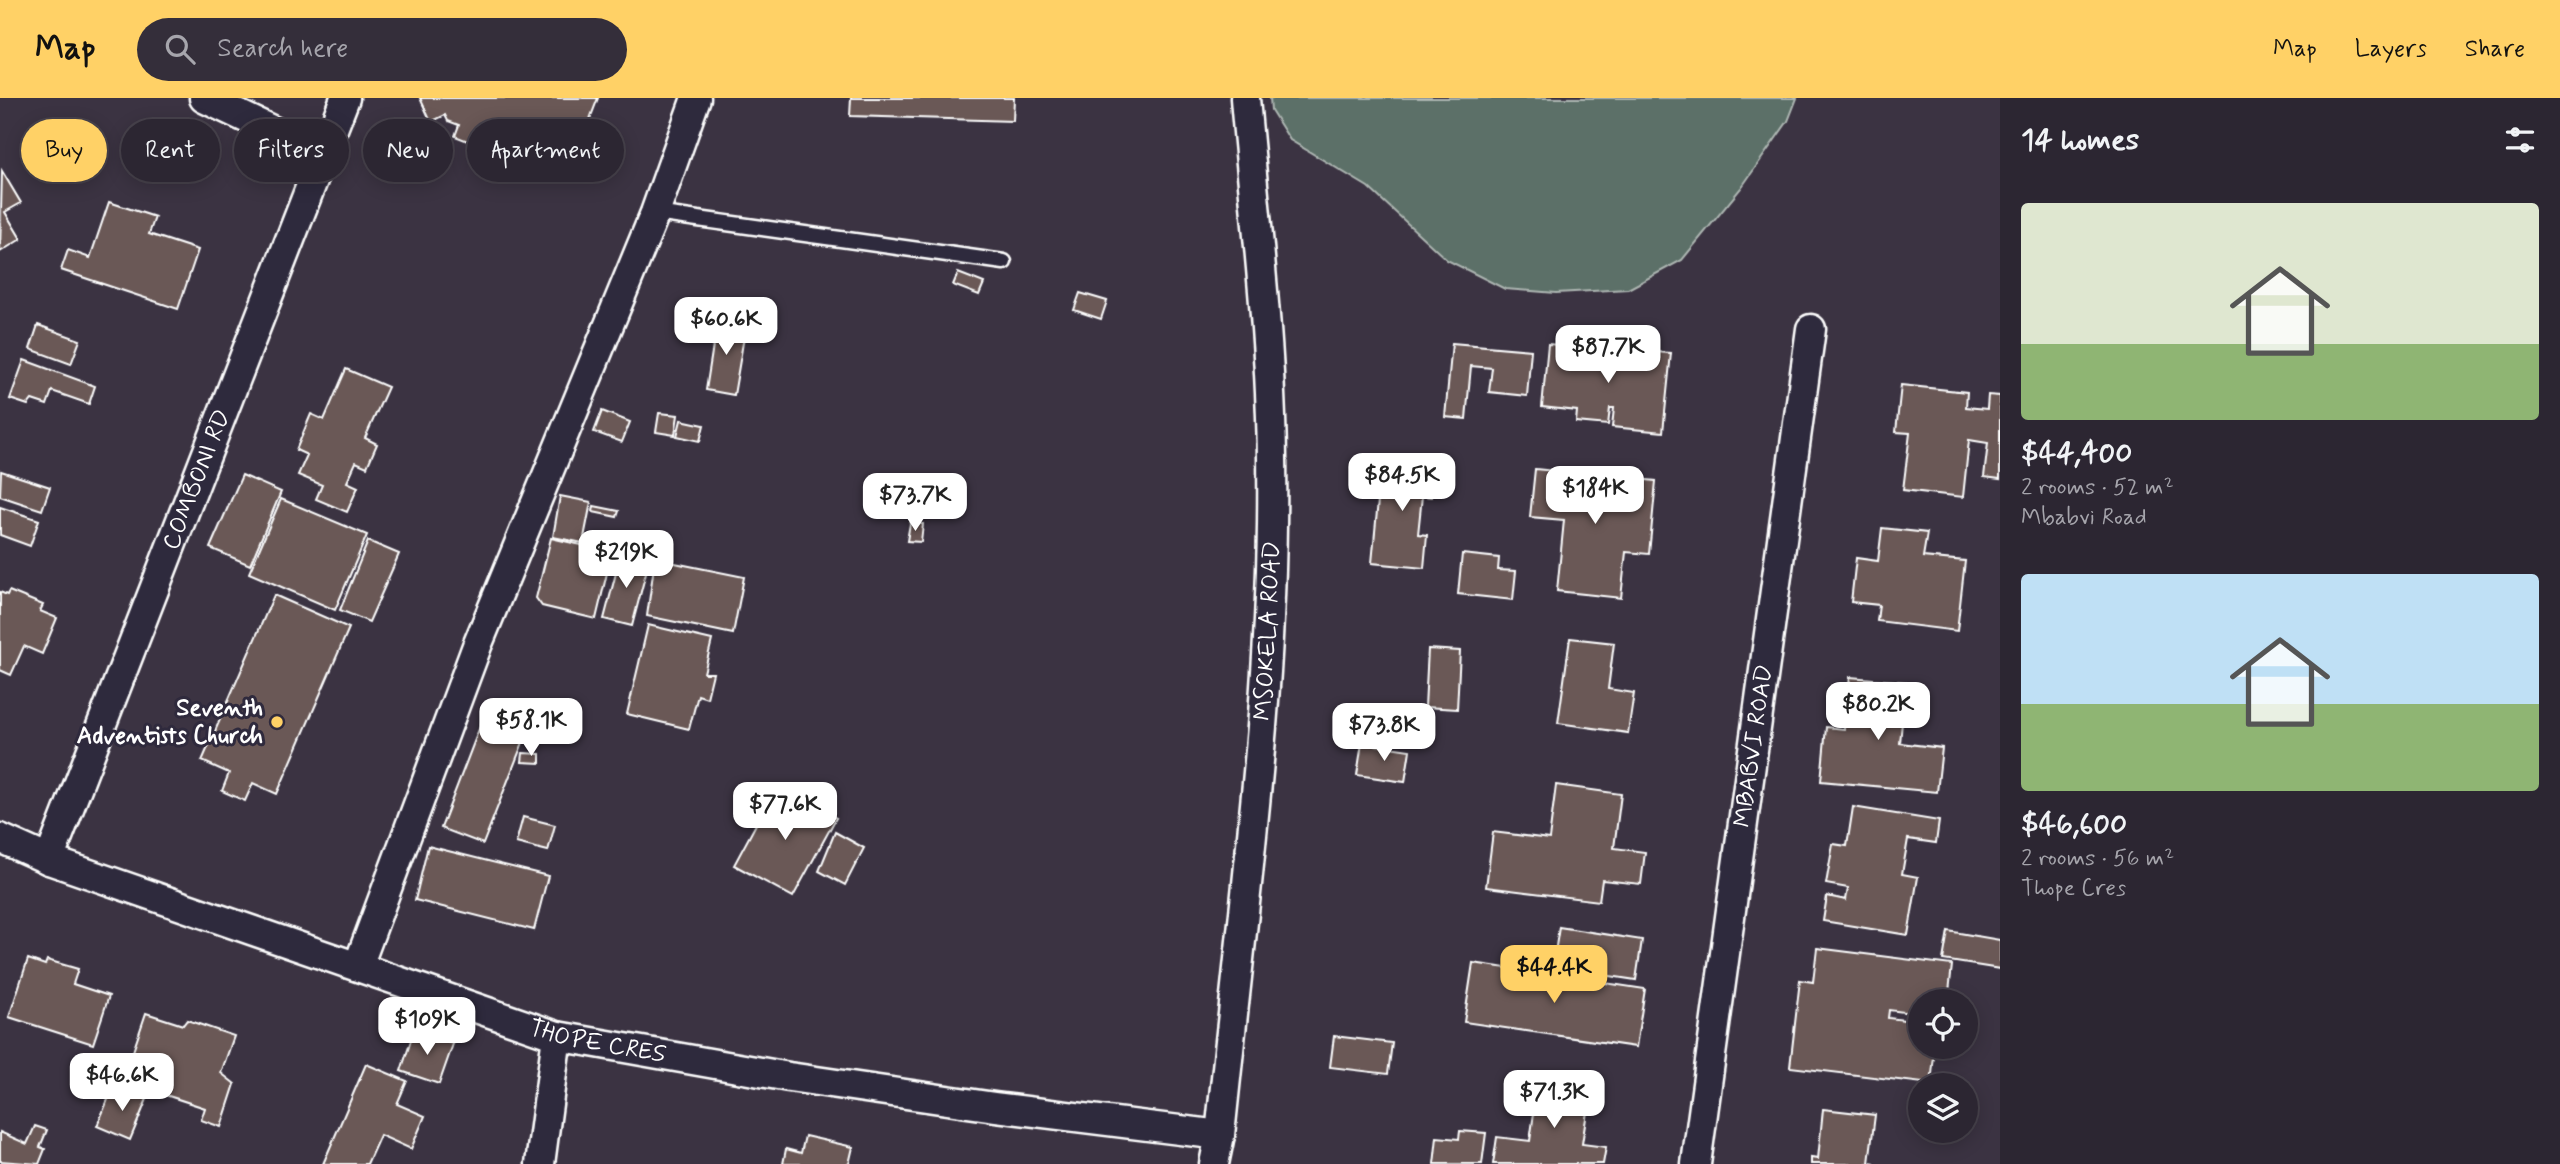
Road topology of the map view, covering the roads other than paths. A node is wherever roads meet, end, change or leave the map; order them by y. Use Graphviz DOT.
graph roads {
  1 [pos="204,98"];
  2 [pos="345,98"];
  3 [pos="696,98"];
  4 [pos="1245,98"];
  5 [pos="248,119"];
  6 [pos="336,119"];
  7 [pos="311,182"];
  8 [pos="655,213"];
  9 [pos="1004,262"];
  10 [pos="1811,328"];
  11 [pos="0,838"];
  12 [pos="49,860"];
  13 [pos="358,966"];
  14 [pos="556,1036"];
  15 [pos="1220,1135"];
  16 [pos="541,1164"];
  17 [pos="1214,1164"];
  18 [pos="1696,1164"];
  1 -- 5 [label="street"];
  2 -- 6 [label="street, COMBONI RD"];
  3 -- 8 [label="street"];
  4 -- 15 [label="street, MSOKELA ROAD"];
  7 -- 12 [label="street, COMBONI RD"];
  8 -- 9 [label="lane"];
  8 -- 13 [label="street"];
  10 -- 18 [label="street, MBABVI ROAD"];
  11 -- 12 [label="street, THOPE CRES"];
  12 -- 13 [label="street, THOPE CRES"];
  13 -- 14 [label="street, THOPE CRES"];
  14 -- 15 [label="street, THOPE CRES"];
  14 -- 16 [label="street"];
  15 -- 17 [label="street, MSOKELA ROAD"];
}
